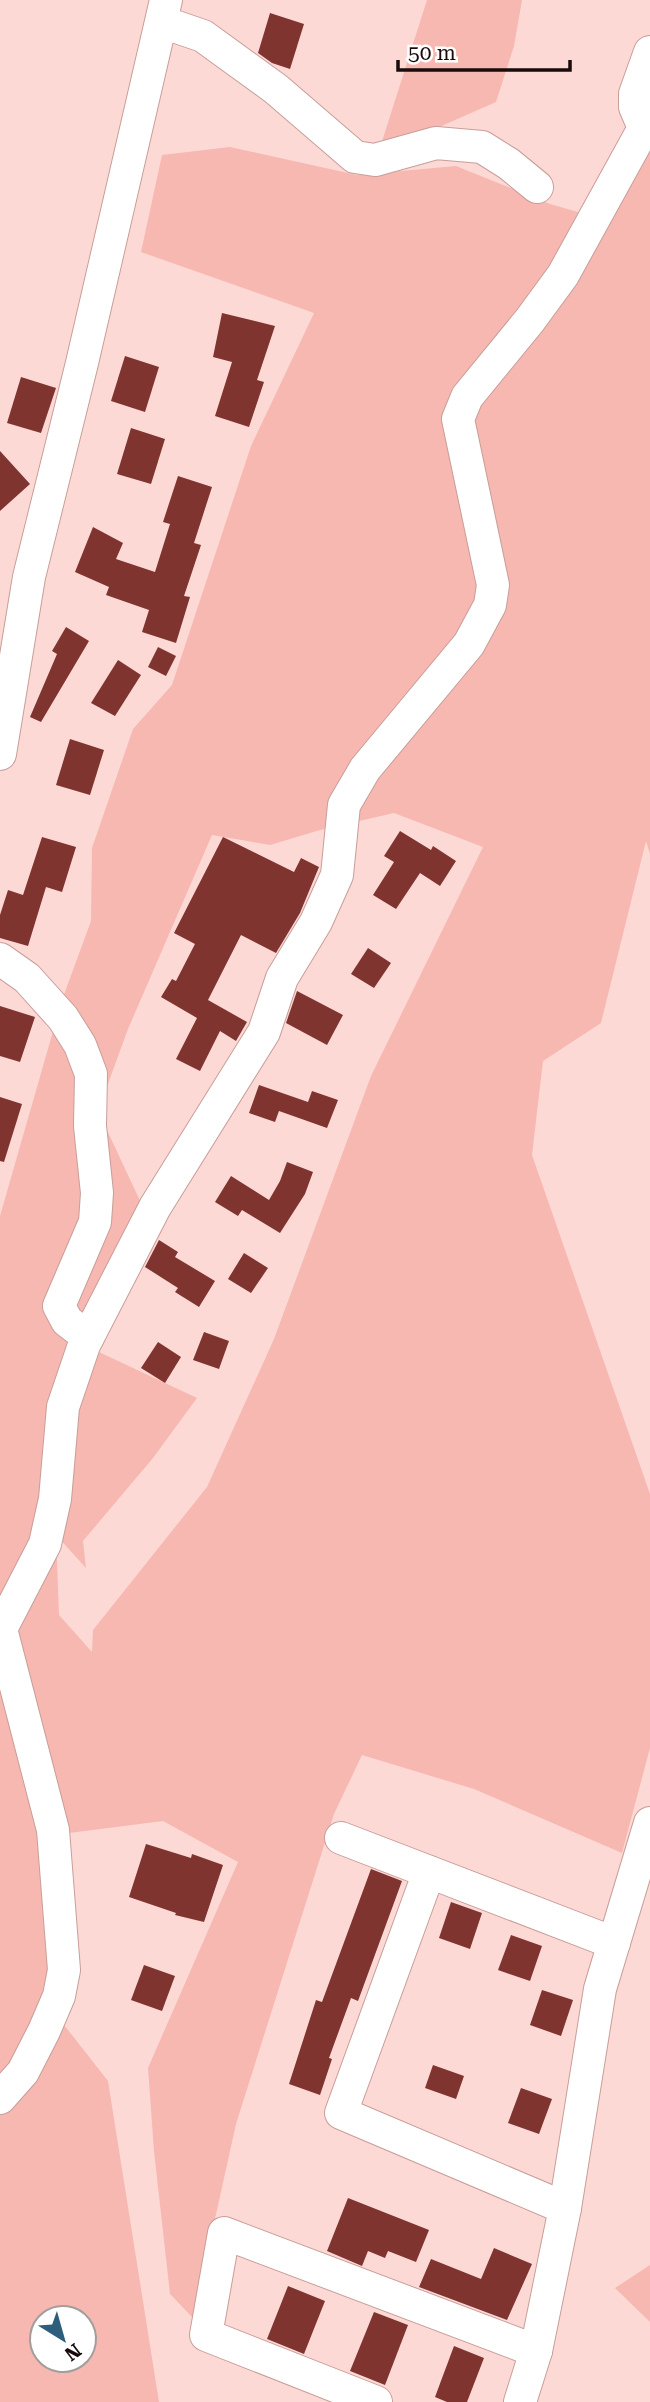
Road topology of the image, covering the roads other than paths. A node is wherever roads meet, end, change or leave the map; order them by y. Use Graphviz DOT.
graph roads {
  1 [pos="164,11"];
  2 [pos="650,52"];
  3 [pos="537,187"];
  4 [pos="1,740"];
  5 [pos="0,959"];
  6 [pos="88,1337"];
  7 [pos="650,1823"];
  8 [pos="341,1838"];
  9 [pos="429,1872"];
  10 [pos="614,1943"];
  11 [pos="0,2098"];
  12 [pos="565,2208"];
  13 [pos="536,2351"];
  14 [pos="376,2402"];
  15 [pos="520,2402"];
  1 -- 3 [label="street"];
  1 -- 4 [label="street"];
  2 -- 6 [label="street"];
  5 -- 6 [label="street"];
  6 -- 11 [label="street"];
  7 -- 10 [label="street"];
  8 -- 9 [label="street"];
  9 -- 10 [label="street"];
  9 -- 12 [label="street"];
  10 -- 12 [label="street"];
  12 -- 13 [label="street"];
  13 -- 14 [label="street"];
  13 -- 15 [label="street"];
}
